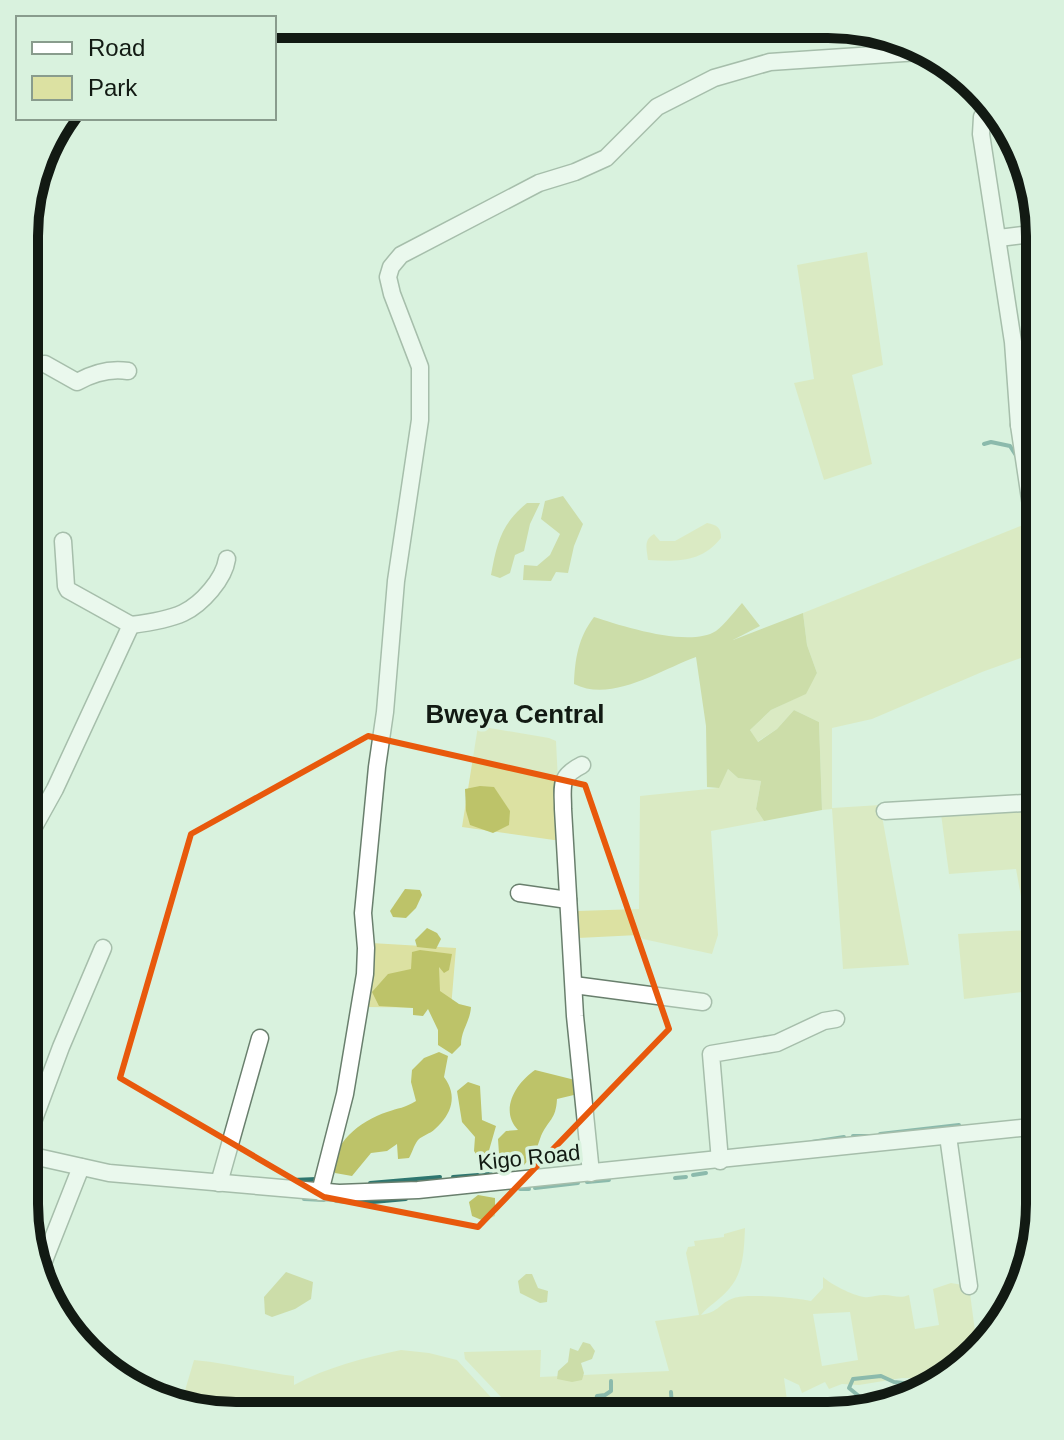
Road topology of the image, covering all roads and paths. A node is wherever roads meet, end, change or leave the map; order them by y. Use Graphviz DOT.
graph roads {
  1 [pos="903,53"];
  2 [pos="985,115"];
  3 [pos="1026,235"];
  4 [pos="999,238"];
  5 [pos="38,364"];
  6 [pos="128,371"];
  7 [pos="1026,423"];
  8 [pos="1019,425"];
  9 [pos="1026,472"];
  10 [pos="63,541"];
  11 [pos="227,559"];
  12 [pos="131,625"];
  13 [pos="582,765"];
  14 [pos="1026,803"];
  15 [pos="885,811"];
  16 [pos="38,820"];
  17 [pos="519,893"];
  18 [pos="568,900"];
  19 [pos="103,948"];
  20 [pos="574,985"];
  21 [pos="703,1002"];
  22 [pos="836,1019"];
  23 [pos="260,1038"];
  24 [pos="38,1109"];
  25 [pos="1026,1128"];
  26 [pos="948,1136"];
  27 [pos="38,1157"];
  28 [pos="720,1161"];
  29 [pos="81,1167"];
  30 [pos="591,1173"];
  31 [pos="219,1183"];
  32 [pos="320,1192"];
  33 [pos="45,1257"];
  34 [pos="969,1286"];
  1 -- 32 [label="street"];
  2 -- 4 [label="street"];
  3 -- 4 [label="street"];
  4 -- 8 [label="street"];
  5 -- 6 [label="street"];
  7 -- 8 [label="street"];
  8 -- 9 [label="street"];
  10 -- 12 [label="street"];
  11 -- 12 [label="street"];
  12 -- 16 [label="street"];
  13 -- 18 [label="street"];
  14 -- 15 [label="street"];
  17 -- 18 [label="street"];
  18 -- 20 [label="street"];
  19 -- 24 [label="street"];
  20 -- 21 [label="street"];
  20 -- 30 [label="street"];
  22 -- 28 [label="street"];
  23 -- 31 [label="street"];
  25 -- 26 [label="street, Kigo Road"];
  26 -- 28 [label="street, Kigo Road"];
  26 -- 34 [label="street"];
  27 -- 29 [label="street, Kigo Road"];
  28 -- 30 [label="street, Kigo Road"];
  29 -- 31 [label="street, Kigo Road"];
  29 -- 33 [label="street"];
  30 -- 32 [label="street, Kigo Road"];
  31 -- 32 [label="street, Kigo Road"];
}
